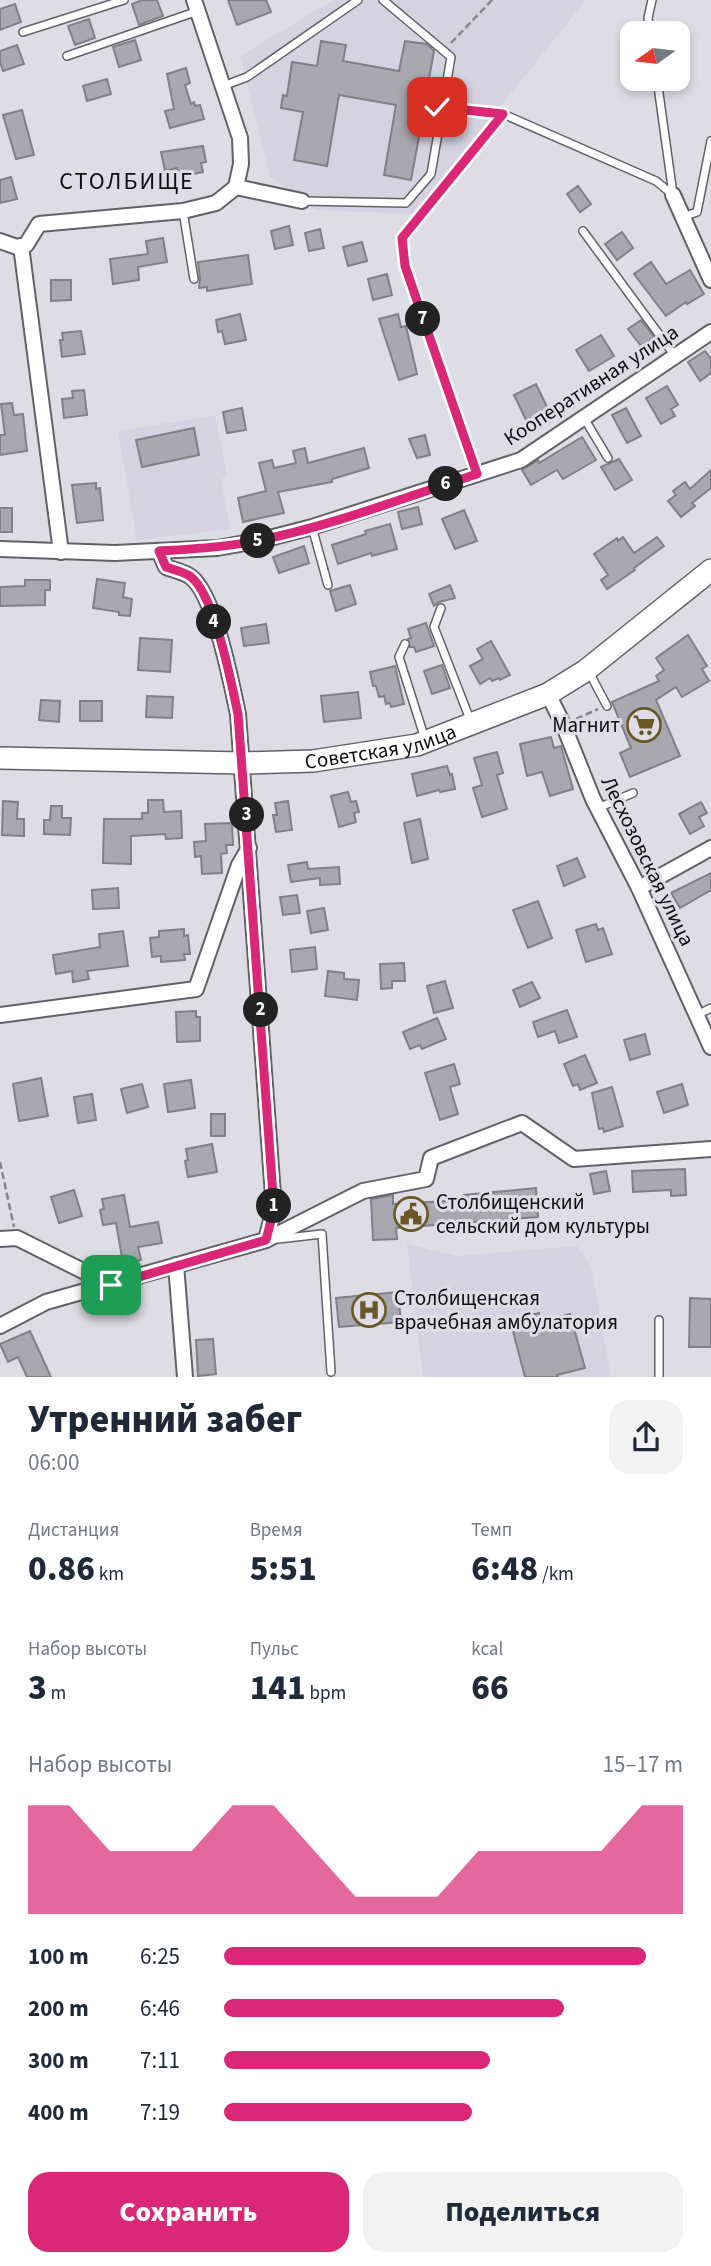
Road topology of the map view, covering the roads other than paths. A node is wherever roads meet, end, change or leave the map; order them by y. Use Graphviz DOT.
graph roads {
  1 [pos="124,0"];
  2 [pos="358,0"];
  3 [pos="383,0"];
  4 [pos="652,0"];
  5 [pos="196,6"];
  6 [pos="648,21"];
  7 [pos="23,32"];
  8 [pos="67,55"];
  9 [pos="222,86"];
  10 [pos="659,91"];
  11 [pos="711,141"];
  12 [pos="236,187"];
  13 [pos="673,195"];
  14 [pos="302,201"];
  15 [pos="183,211"];
  16 [pos="682,217"];
  17 [pos="583,230"];
  18 [pos="0,241"];
  19 [pos="21,246"];
  20 [pos="194,279"];
  21 [pos="711,280"];
  22 [pos="711,332"];
  23 [pos="675,356"];
  24 [pos="584,418"];
  25 [pos="608,457"];
  26 [pos="477,474"];
  27 [pos="312,527"];
  28 [pos="0,549"];
  29 [pos="159,551"];
  30 [pos="61,552"];
  31 [pos="711,570"];
  32 [pos="328,585"];
  33 [pos="441,608"];
  34 [pos="405,644"];
  35 [pos="583,673"];
  36 [pos="551,691"];
  37 [pos="607,706"];
  38 [pos="472,723"];
  39 [pos="426,742"];
  40 [pos="0,758"];
  41 [pos="243,763"];
  42 [pos="633,793"];
  43 [pos="603,806"];
  44 [pos="249,848"];
  45 [pos="711,848"];
  46 [pos="639,888"];
  47 [pos="706,1011"];
  48 [pos="0,1015"];
  49 [pos="711,1047"];
  50 [pos="711,1149"];
  51 [pos="0,1239"];
  52 [pos="266,1240"];
  53 [pos="176,1265"];
  54 [pos="111,1285"];
  55 [pos="659,1320"];
  56 [pos="0,1326"];
  57 [pos="331,1371"];
  58 [pos="186,1377"];
  59 [pos="659,1377"];
  1 -- 7 [label="lane"];
  2 -- 9 [label="lane"];
  3 -- 14 [label="lane"];
  4 -- 6 [label="lane"];
  5 -- 8 [label="lane"];
  5 -- 9 [label="street"];
  9 -- 12 [label="street"];
  10 -- 13 [label="lane"];
  11 -- 16 [label="lane"];
  12 -- 14 [label="street"];
  12 -- 15 [label="street"];
  13 -- 16 [label="street"];
  13 -- 26 [label="lane"];
  15 -- 19 [label="street"];
  15 -- 20 [label="lane"];
  16 -- 21 [label="street"];
  17 -- 23 [label="lane"];
  18 -- 19 [label="street"];
  19 -- 30 [label="street"];
  22 -- 23 [label="street, Кооперативная улица"];
  23 -- 24 [label="street, Кооперативная улица"];
  24 -- 25 [label="lane"];
  24 -- 26 [label="street, Кооперативная улица"];
  26 -- 27 [label="street, Кооперативная улица"];
  27 -- 29 [label="street, Кооперативная улица"];
  27 -- 32 [label="lane"];
  28 -- 30 [label="street, Кооперативная улица"];
  29 -- 30 [label="street, Кооперативная улица"];
  29 -- 41 [label="street"];
  31 -- 35 [label="street, Советская улица"];
  33 -- 38 [label="lane"];
  34 -- 39 [label="lane"];
  35 -- 36 [label="street, Советская улица"];
  35 -- 37 [label="lane"];
  36 -- 38 [label="street, Советская улица"];
  36 -- 43 [label="street, Лесхозовская улица"];
  38 -- 39 [label="street, Советская улица"];
  39 -- 41 [label="street, Советская улица"];
  40 -- 41 [label="street, Советская улица"];
  41 -- 44 [label="street"];
  42 -- 43 [label="lane"];
  43 -- 46 [label="street, Лесхозовская улица"];
  44 -- 48 [label="street"];
  44 -- 52 [label="street"];
  45 -- 46 [label="street"];
  46 -- 47 [label="street, Лесхозовская улица"];
  47 -- 49 [label="street, Лесхозовская улица"];
  50 -- 52 [label="street"];
  51 -- 54 [label="street"];
  52 -- 53 [label="street"];
  52 -- 57 [label="lane"];
  53 -- 54 [label="street"];
  53 -- 58 [label="street"];
  54 -- 56 [label="street"];
  55 -- 59 [label="lane"];
}
